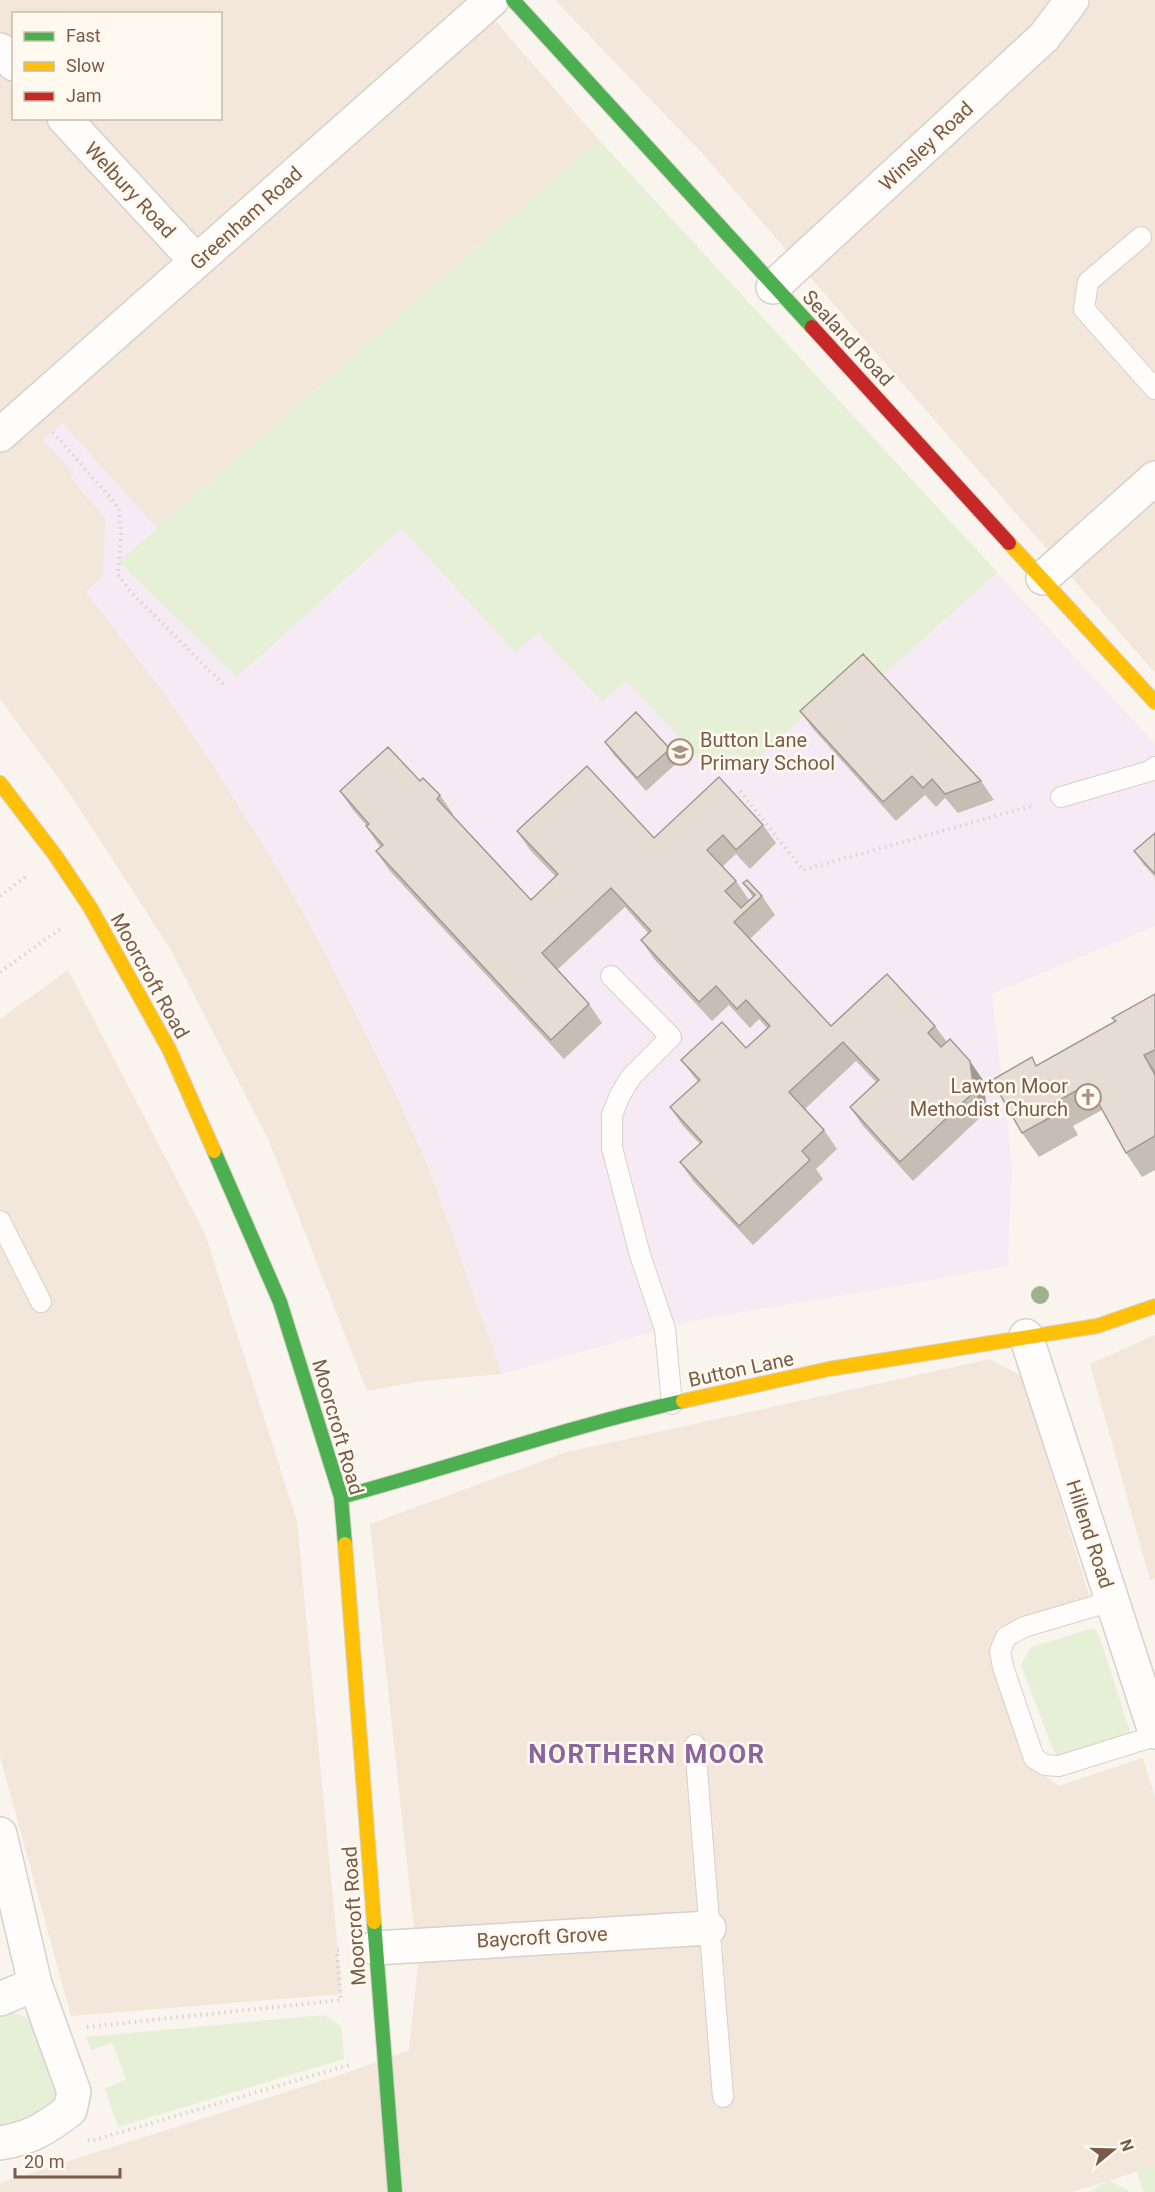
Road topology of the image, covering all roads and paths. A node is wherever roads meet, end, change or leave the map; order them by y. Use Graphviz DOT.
graph roads {
  1 [pos="492,0"];
  2 [pos="513,0"];
  3 [pos="1072,0"];
  4 [pos="0,50"];
  5 [pos="12,62"];
  6 [pos="66,120"];
  7 [pos="1141,237"];
  8 [pos="196,261"];
  9 [pos="773,287"];
  10 [pos="1155,389"];
  11 [pos="28,412"];
  12 [pos="0,435"];
  13 [pos="1155,478"];
  14 [pos="1043,578"];
  15 [pos="226,687"];
  16 [pos="1155,702"];
  17 [pos="1155,767"];
  18 [pos="0,783"];
  19 [pos="740,791"];
  20 [pos="1062,797"];
  21 [pos="90,907"];
  22 [pos="0,972"];
  23 [pos="611,976"];
  24 [pos="0,1221"];
  25 [pos="40,1302"];
  26 [pos="1155,1306"];
  27 [pos="1026,1336"];
  28 [pos="672,1404"];
  29 [pos="341,1497"];
  30 [pos="1112,1601"];
  31 [pos="1146,1676"];
  32 [pos="1155,1734"];
  33 [pos="695,1746"];
  34 [pos="0,1834"];
  35 [pos="709,1928"];
  36 [pos="375,1948"];
  37 [pos="35,1984"];
  38 [pos="0,1999"];
  39 [pos="53,2030"];
  40 [pos="384,2055"];
  41 [pos="723,2097"];
  42 [pos="46,2128"];
  43 [pos="0,2143"];
  44 [pos="395,2192"];
  1 -- 8 [label="street, Greenham Road"];
  2 -- 9 [label="street, Sealand Road"];
  3 -- 9 [label="street, Winsley Road"];
  4 -- 5 [label="street"];
  6 -- 8 [label="street, Welbury Road"];
  7 -- 10 [label="lane"];
  8 -- 11 [label="street, Greenham Road"];
  9 -- 14 [label="street, Sealand Road"];
  11 -- 12 [label="street, Greenham Road"];
  11 -- 15 [label="path"];
  13 -- 14 [label="street"];
  14 -- 16 [label="street, Sealand Road"];
  17 -- 20 [label="lane"];
  18 -- 21 [label="street, Moorcroft Road"];
  19 -- 20 [label="path"];
  21 -- 22 [label="path"];
  21 -- 29 [label="street, Moorcroft Road"];
  23 -- 28 [label="lane"];
  24 -- 25 [label="lane"];
  26 -- 27 [label="street, Button Lane"];
  27 -- 28 [label="street, Button Lane"];
  27 -- 30 [label="street, Hillend Road"];
  28 -- 29 [label="street, Button Lane"];
  29 -- 36 [label="street, Moorcroft Road"];
  30 -- 31 [label="street, Hillend Road"];
  30 -- 32 [label="lane"];
  31 -- 32 [label="street, Hillend Road"];
  33 -- 35 [label="lane"];
  34 -- 37 [label="street"];
  35 -- 36 [label="street, Baycroft Grove"];
  35 -- 41 [label="lane"];
  36 -- 39 [label="path"];
  36 -- 40 [label="street, Moorcroft Road"];
  37 -- 38 [label="street"];
  37 -- 39 [label="street"];
  39 -- 42 [label="street"];
  40 -- 42 [label="path"];
  40 -- 44 [label="street, Moorcroft Road"];
  42 -- 43 [label="street"];
}
